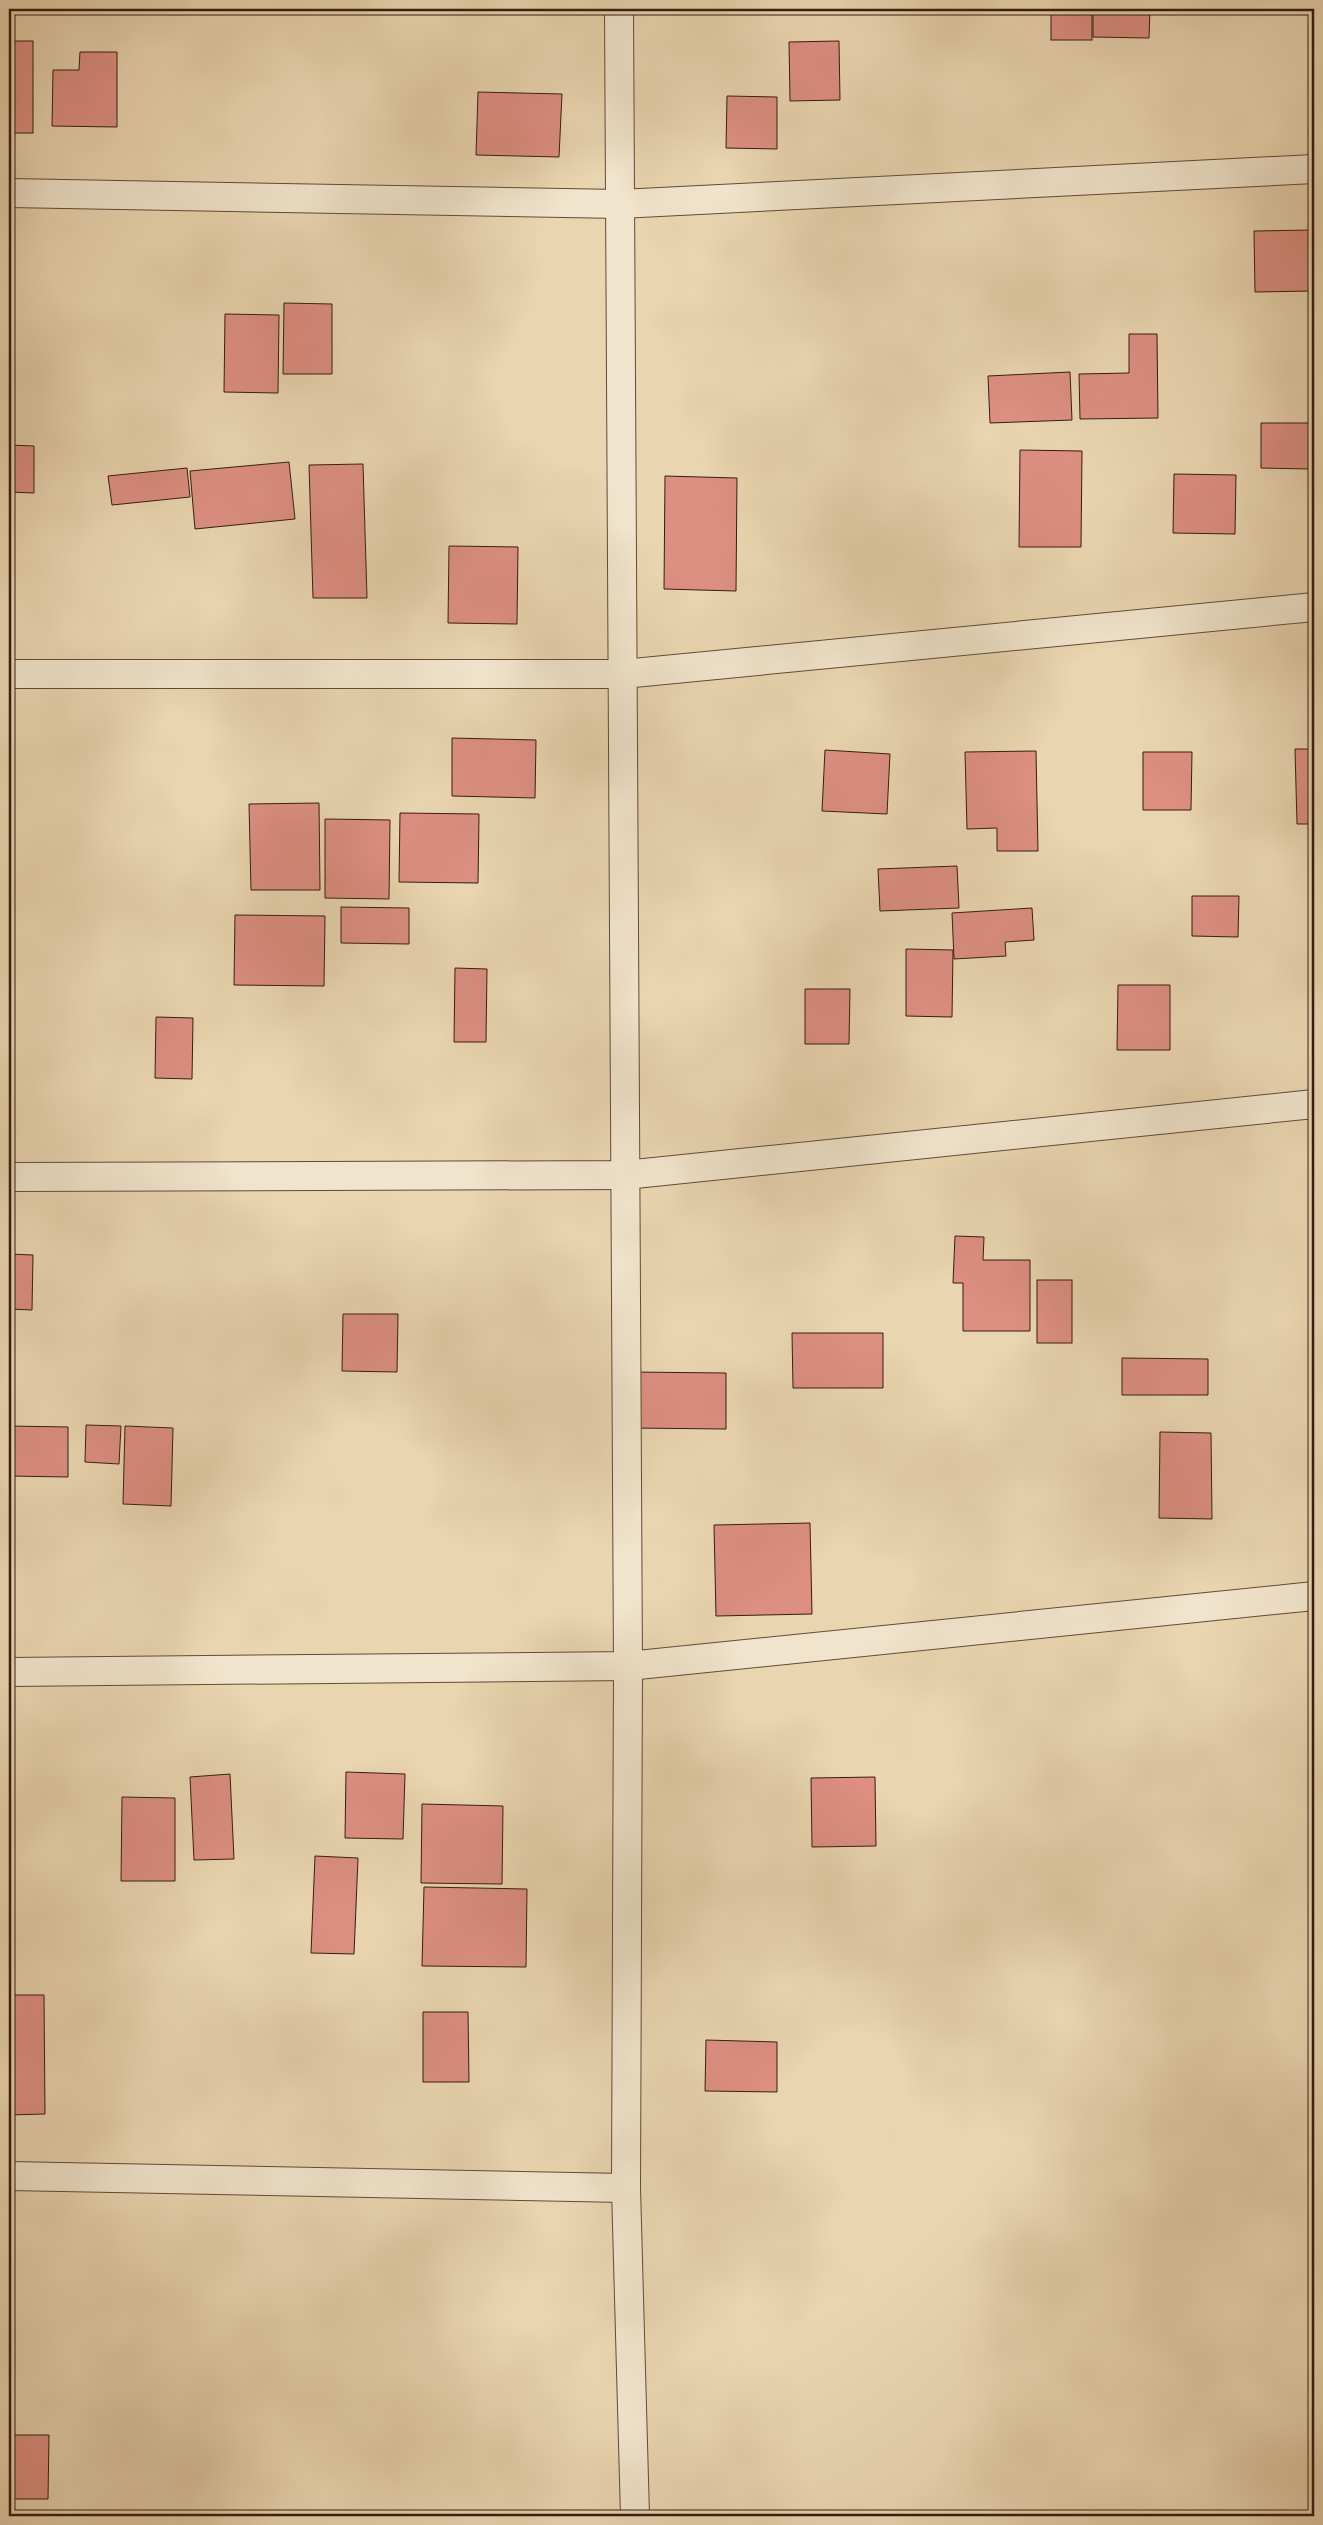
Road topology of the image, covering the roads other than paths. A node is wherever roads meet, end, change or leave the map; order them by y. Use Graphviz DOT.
graph roads {
  1 [pos="619,9"];
  2 [pos="1314,169"];
  3 [pos="9,194"];
  4 [pos="620,204"];
  5 [pos="1314,607"];
  6 [pos="9,674"];
  7 [pos="623,674"];
  8 [pos="1314,1104"];
  9 [pos="625,1175"];
  10 [pos="9,1177"];
  11 [pos="1314,1596"];
  12 [pos="628,1666"];
  13 [pos="9,1672"];
  14 [pos="9,2176"];
  15 [pos="626,2188"];
  16 [pos="635,2516"];
  1 -- 4 [label="street"];
  2 -- 4 [label="street"];
  3 -- 4 [label="street"];
  4 -- 7 [label="street"];
  5 -- 7 [label="street"];
  6 -- 7 [label="street"];
  7 -- 9 [label="street"];
  8 -- 9 [label="street"];
  9 -- 10 [label="street"];
  9 -- 12 [label="street"];
  11 -- 12 [label="street"];
  12 -- 13 [label="street"];
  12 -- 15 [label="street"];
  14 -- 15 [label="street"];
  15 -- 16 [label="street"];
}
